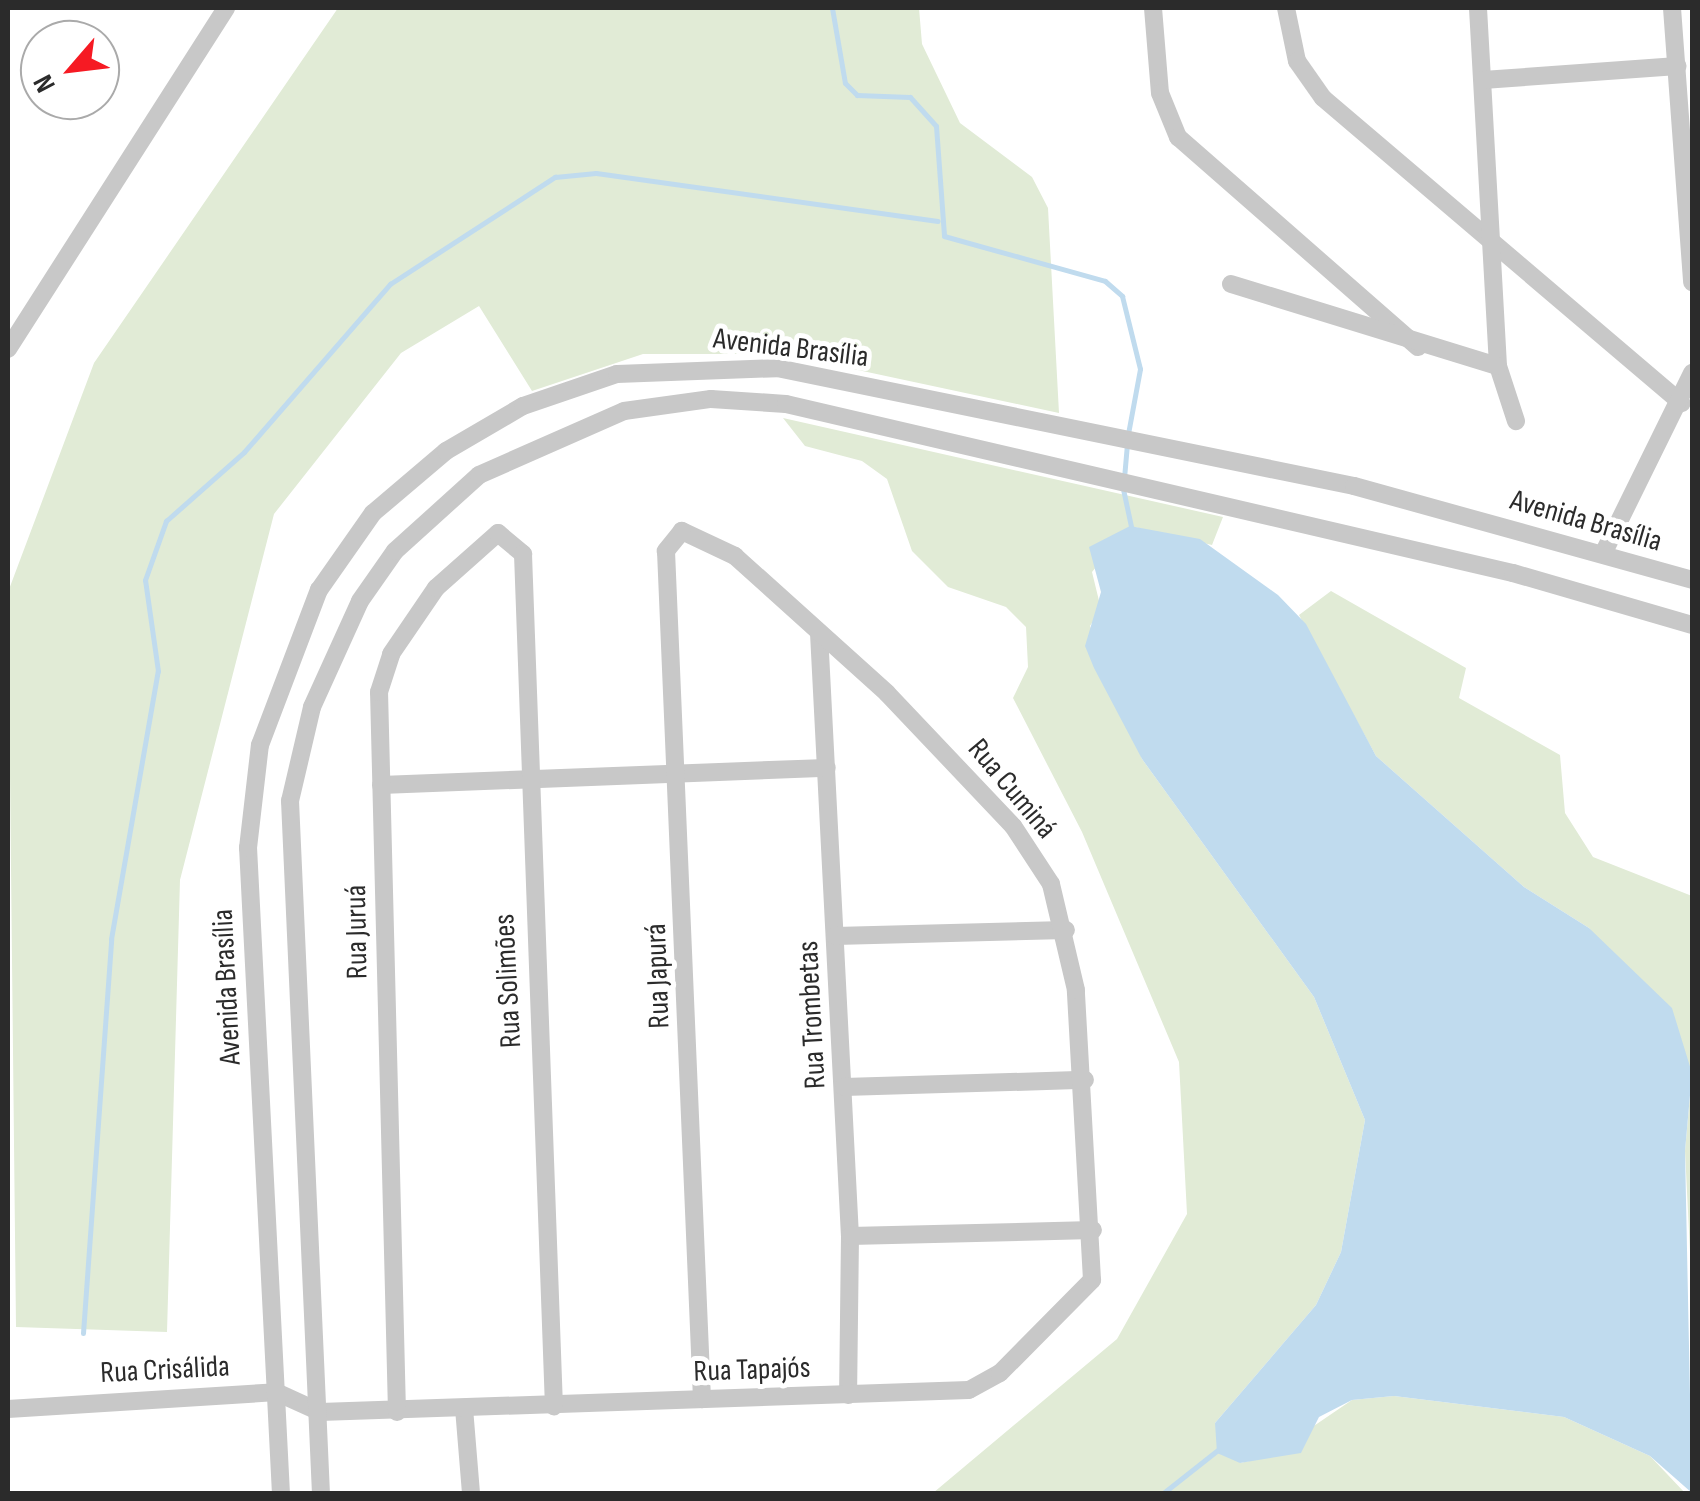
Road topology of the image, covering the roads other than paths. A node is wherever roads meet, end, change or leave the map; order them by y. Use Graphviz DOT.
graph roads {
  1 [pos="226,8"];
  2 [pos="1153,8"];
  3 [pos="1286,8"];
  4 [pos="1478,8"];
  5 [pos="1672,8"];
  6 [pos="1677,66"];
  7 [pos="1483,80"];
  8 [pos="1492,244"];
  9 [pos="1692,282"];
  10 [pos="1231,284"];
  11 [pos="1418,347"];
  12 [pos="8,349"];
  13 [pos="1498,366"];
  14 [pos="1692,372"];
  15 [pos="1682,402"];
  16 [pos="1516,420"];
  17 [pos="666,550"];
  18 [pos="523,554"];
  19 [pos="1604,554"];
  20 [pos="1692,580"];
  21 [pos="1692,624"];
  22 [pos="819,633"];
  23 [pos="827,768"];
  24 [pos="678,772"];
  25 [pos="526,779"];
  26 [pos="381,785"];
  27 [pos="1066,930"];
  28 [pos="835,936"];
  29 [pos="1085,1080"];
  30 [pos="844,1087"];
  31 [pos="1094,1230"];
  32 [pos="850,1236"];
  33 [pos="276,1392"];
  34 [pos="848,1394"];
  35 [pos="702,1399"];
  36 [pos="554,1406"];
  37 [pos="464,1408"];
  38 [pos="8,1409"];
  39 [pos="320,1412"];
  40 [pos="397,1412"];
  41 [pos="281,1494"];
  42 [pos="321,1494"];
  43 [pos="471,1494"];
  1 -- 12 [label="street"];
  2 -- 11 [label="street"];
  3 -- 8 [label="street"];
  4 -- 7 [label="street"];
  5 -- 6 [label="street"];
  6 -- 7 [label="street"];
  6 -- 9 [label="street"];
  7 -- 8 [label="street"];
  8 -- 13 [label="street"];
  8 -- 15 [label="street"];
  10 -- 11 [label="street"];
  11 -- 13 [label="street"];
  13 -- 16 [label="street"];
  14 -- 15 [label="street"];
  15 -- 19 [label="street"];
  17 -- 22 [label="street, Rua Cuminá"];
  17 -- 24 [label="street, Rua Japurá"];
  18 -- 25 [label="street, Rua Solimões"];
  18 -- 26 [label="street, Rua Juruá"];
  19 -- 20 [label="street, Avenida Brasília"];
  19 -- 33 [label="street, Avenida Brasília"];
  21 -- 39 [label="street, Avenida Brasília"];
  22 -- 23 [label="street, Rua Trombetas"];
  22 -- 27 [label="street, Rua Cuminá"];
  23 -- 24 [label="street"];
  23 -- 28 [label="street, Rua Trombetas"];
  24 -- 25 [label="street"];
  24 -- 35 [label="street, Rua Japurá"];
  25 -- 26 [label="street"];
  25 -- 36 [label="street, Rua Solimões"];
  26 -- 40 [label="street, Rua Juruá"];
  27 -- 28 [label="street"];
  27 -- 29 [label="street, Rua Cuminá"];
  28 -- 30 [label="street, Rua Trombetas"];
  29 -- 30 [label="street"];
  29 -- 31 [label="street, Rua Cuminá"];
  30 -- 32 [label="street, Rua Trombetas"];
  31 -- 32 [label="street"];
  31 -- 34 [label="street, Rua Tapajós"];
  32 -- 34 [label="street, Rua Trombetas"];
  33 -- 38 [label="street, Rua Crisálida"];
  33 -- 39 [label="street, Rua Crisálida"];
  33 -- 41 [label="street, Avenida Brasília"];
  34 -- 35 [label="street, Rua Tapajós"];
  35 -- 36 [label="street, Rua Tapajós"];
  36 -- 37 [label="street, Rua Tapajós"];
  37 -- 40 [label="street, Rua Tapajós"];
  37 -- 43 [label="street"];
  39 -- 40 [label="street, Rua Tapajós"];
  39 -- 42 [label="street, Avenida Brasília"];
}
